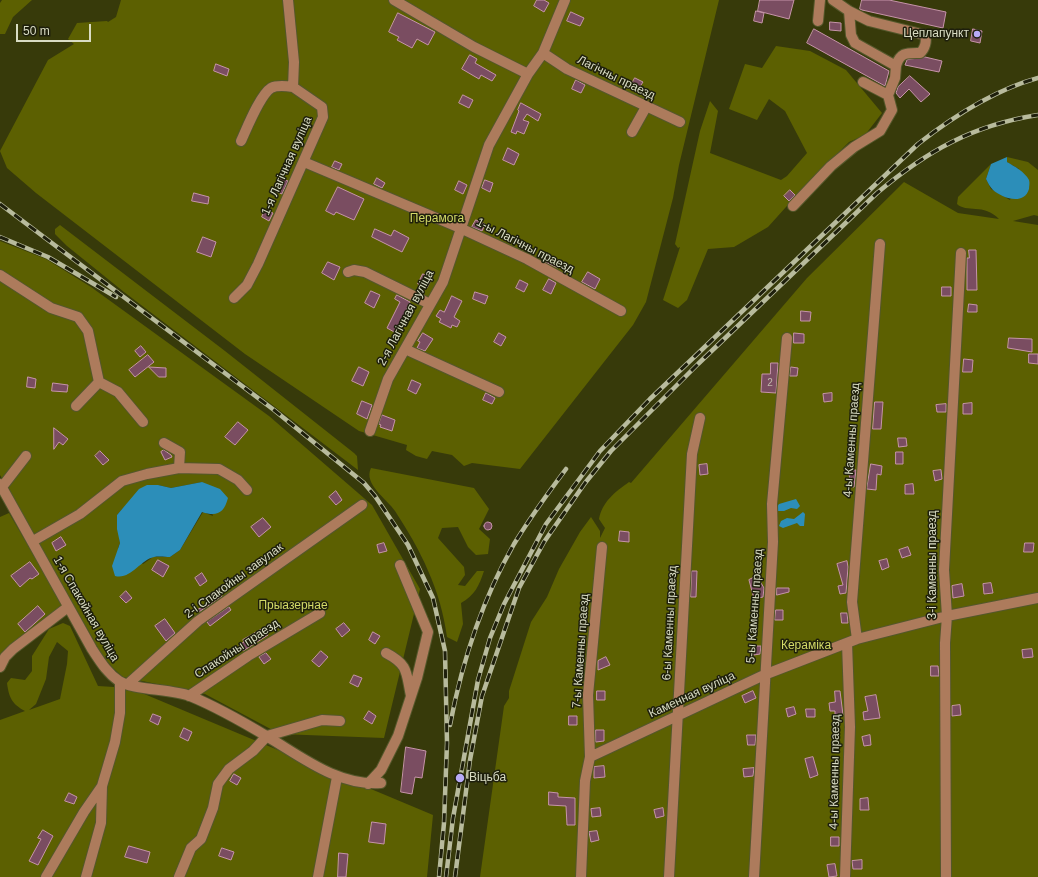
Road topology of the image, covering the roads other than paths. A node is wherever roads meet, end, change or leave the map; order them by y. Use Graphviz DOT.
graph roads {
  1 [pos="288,0"];
  2 [pos="394,0"];
  3 [pos="565,0"];
  4 [pos="820,0"];
  5 [pos="833,0"];
  6 [pos="849,11"];
  7 [pos="818,22"];
  8 [pos="543,53"];
  9 [pos="896,66"];
  10 [pos="528,74"];
  11 [pos="863,82"];
  12 [pos="293,87"];
  13 [pos="888,95"];
  14 [pos="646,107"];
  15 [pos="680,122"];
  16 [pos="632,132"];
  17 [pos="241,141"];
  18 [pos="304,162"];
  19 [pos="793,206"];
  20 [pos="460,228"];
  21 [pos="880,244"];
  22 [pos="961,253"];
  23 [pos="348,272"];
  24 [pos="0,275"];
  25 [pos="234,298"];
  26 [pos="430,304"];
  27 [pos="620,311"];
  28 [pos="787,338"];
  29 [pos="405,349"];
  30 [pos="99,382"];
  31 [pos="499,392"];
  32 [pos="76,406"];
  33 [pos="700,418"];
  34 [pos="143,422"];
  35 [pos="370,431"];
  36 [pos="164,443"];
  37 [pos="26,456"];
  38 [pos="179,468"];
  39 [pos="247,490"];
  40 [pos="2,491"];
  41 [pos="362,505"];
  42 [pos="33,541"];
  43 [pos="602,546"];
  44 [pos="400,565"];
  45 [pos="1038,598"];
  46 [pos="68,607"];
  47 [pos="320,613"];
  48 [pos="947,616"];
  49 [pos="857,639"];
  50 [pos="847,643"];
  51 [pos="386,653"];
  52 [pos="0,667"];
  53 [pos="764,675"];
  54 [pos="124,683"];
  55 [pos="189,696"];
  56 [pos="411,698"];
  57 [pos="678,716"];
  58 [pos="340,721"];
  59 [pos="267,736"];
  60 [pos="590,757"];
  61 [pos="337,777"];
  62 [pos="381,783"];
  63 [pos="368,784"];
  64 [pos="102,786"];
  65 [pos="46,877"];
  66 [pos="86,877"];
  67 [pos="178,877"];
  68 [pos="318,877"];
  69 [pos="581,877"];
  70 [pos="669,877"];
  71 [pos="754,877"];
  72 [pos="845,877"];
  73 [pos="946,877"];
  1 -- 12 [label="street"];
  2 -- 10 [label="street"];
  3 -- 8 [label="street, 2-я Лагічная вуліца"];
  4 -- 7 [label="street"];
  5 -- 6 [label="street"];
  6 -- 9 [label="street"];
  6 -- 9 [label="street"];
  8 -- 10 [label="street, 2-я Лагічная вуліца"];
  8 -- 14 [label="street, Лагічны праезд"];
  9 -- 13 [label="street"];
  10 -- 20 [label="street, 2-я Лагічная вуліца"];
  11 -- 13 [label="street"];
  12 -- 17 [label="street"];
  12 -- 18 [label="street, 1-я Лагічная вуліца"];
  13 -- 19 [label="street"];
  14 -- 15 [label="street, Лагічны праезд"];
  14 -- 16 [label="street"];
  18 -- 20 [label="street, 1-ы Лагічны праезд"];
  18 -- 25 [label="street, 1-я Лагічная вуліца"];
  20 -- 26 [label="street, 2-я Лагічная вуліца"];
  20 -- 27 [label="street, 1-ы Лагічны праезд"];
  21 -- 49 [label="street, 4-ы Каменны праезд"];
  22 -- 48 [label="street, 3-і Каменны праезд"];
  23 -- 26 [label="street"];
  24 -- 30 [label="street"];
  26 -- 29 [label="street, 2-я Лагічная вуліца"];
  28 -- 53 [label="street, 5-ы Каменны праезд"];
  29 -- 31 [label="street"];
  29 -- 35 [label="street, 2-я Лагічная вуліца"];
  30 -- 32 [label="street"];
  30 -- 34 [label="street"];
  33 -- 57 [label="street, 6-ы Каменны праезд"];
  36 -- 38 [label="street"];
  37 -- 40 [label="street"];
  38 -- 39 [label="street"];
  38 -- 42 [label="street"];
  40 -- 42 [label="street, 1-я Спакойная вуліца"];
  41 -- 54 [label="street, 2-і Спакойны завулак"];
  42 -- 46 [label="street, 1-я Спакойная вуліца"];
  43 -- 60 [label="street, 7-ы Каменны праезд"];
  44 -- 56 [label="street"];
  45 -- 48 [label="street, Каменная вуліца"];
  46 -- 52 [label="street"];
  46 -- 54 [label="street, 1-я Спакойная вуліца"];
  47 -- 55 [label="street, Спакойны праезд"];
  48 -- 49 [label="street, Каменная вуліца"];
  48 -- 73 [label="street, 3-і Каменны праезд"];
  49 -- 50 [label="street, Каменная вуліца"];
  50 -- 53 [label="street, Каменная вуліца"];
  50 -- 72 [label="street, 4-ы Каменны праезд"];
  51 -- 56 [label="street"];
  53 -- 57 [label="street, Каменная вуліца"];
  53 -- 71 [label="street, 5-ы Каменны праезд"];
  54 -- 55 [label="street, Спакойны праезд"];
  54 -- 64 [label="street"];
  55 -- 59 [label="street, Спакойны праезд"];
  56 -- 63 [label="street"];
  57 -- 60 [label="street, Каменная вуліца"];
  57 -- 70 [label="street, 6-ы Каменны праезд"];
  58 -- 59 [label="street"];
  59 -- 61 [label="street, Спакойны праезд"];
  59 -- 67 [label="street"];
  60 -- 69 [label="street, 7-ы Каменны праезд"];
  61 -- 63 [label="street, Спакойны праезд"];
  61 -- 68 [label="street"];
  62 -- 63 [label="street, Спакойны праезд"];
  64 -- 65 [label="street"];
  64 -- 66 [label="street"];
}
